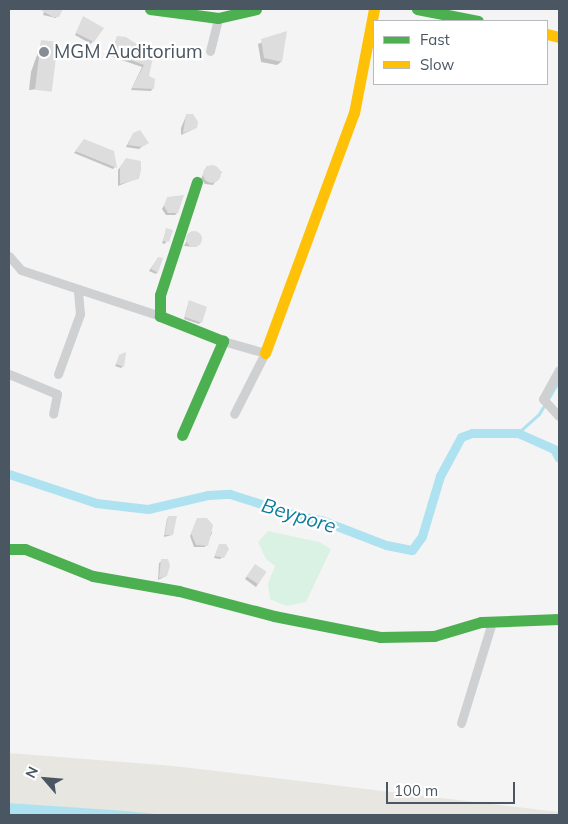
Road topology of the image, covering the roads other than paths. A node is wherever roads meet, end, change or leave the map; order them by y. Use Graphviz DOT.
graph roads {
  1 [pos="150,9"];
  2 [pos="256,9"];
  3 [pos="374,9"];
  4 [pos="417,9"];
  5 [pos="448,12"];
  6 [pos="218,18"];
  7 [pos="475,20"];
  8 [pos="210,51"];
  9 [pos="197,182"];
  10 [pos="9,256"];
  11 [pos="78,289"];
  12 [pos="160,316"];
  13 [pos="223,341"];
  14 [pos="265,353"];
  15 [pos="559,370"];
  16 [pos="9,374"];
  17 [pos="58,374"];
  18 [pos="53,414"];
  19 [pos="234,414"];
  20 [pos="559,416"];
  21 [pos="182,435"];
  22 [pos="9,549"];
  23 [pos="559,619"];
  24 [pos="492,622"];
  25 [pos="461,723"];
  1 -- 6 [label="street"];
  2 -- 6 [label="street"];
  3 -- 14 [label="street"];
  4 -- 5 [label="street"];
  5 -- 7 [label="street"];
  6 -- 8 [label="street"];
  9 -- 12 [label="street"];
  10 -- 11 [label="street"];
  11 -- 12 [label="street"];
  11 -- 17 [label="street"];
  12 -- 13 [label="street"];
  13 -- 14 [label="street"];
  13 -- 21 [label="street"];
  14 -- 19 [label="street"];
  15 -- 20 [label="street"];
  16 -- 18 [label="street"];
  22 -- 24 [label="street"];
  23 -- 24 [label="street"];
  24 -- 25 [label="street"];
}
